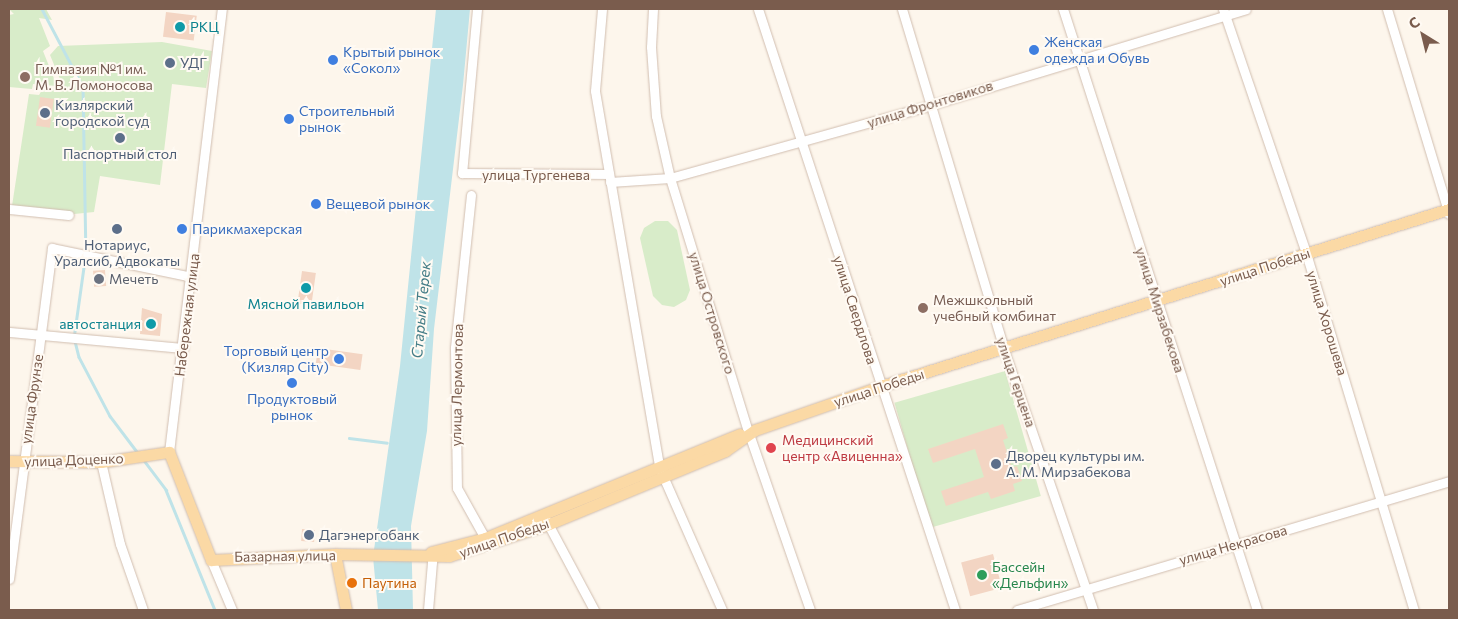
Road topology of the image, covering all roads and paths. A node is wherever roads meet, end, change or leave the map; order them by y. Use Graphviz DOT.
graph roads {
  1 [pos="222,9"];
  2 [pos="477,9"];
  3 [pos="602,9"];
  4 [pos="653,9"];
  5 [pos="758,9"];
  6 [pos="902,9"];
  7 [pos="1063,9"];
  8 [pos="1246,9"];
  9 [pos="1387,9"];
  10 [pos="1224,12"];
  11 [pos="1078,59"];
  12 [pos="931,104"];
  13 [pos="800,142"];
  14 [pos="610,178"];
  15 [pos="670,178"];
  16 [pos="471,195"];
  17 [pos="9,209"];
  18 [pos="1449,209"];
  19 [pos="69,215"];
  20 [pos="1306,253"];
  21 [pos="192,277"];
  22 [pos="1157,301"];
  23 [pos="9,332"];
  24 [pos="42,336"];
  25 [pos="182,348"];
  26 [pos="1004,349"];
  27 [pos="881,385"];
  28 [pos="748,432"];
  29 [pos="169,452"];
  30 [pos="9,461"];
  31 [pos="23,462"];
  32 [pos="102,462"];
  33 [pos="660,472"];
  34 [pos="1449,480"];
  35 [pos="1380,502"];
  36 [pos="546,519"];
  37 [pos="485,538"];
  38 [pos="1238,544"];
  39 [pos="433,553"];
  40 [pos="335,554"];
  41 [pos="416,554"];
  42 [pos="212,560"];
  43 [pos="9,579"];
  44 [pos="1086,587"];
  45 [pos="143,610"];
  46 [pos="232,610"];
  47 [pos="346,610"];
  48 [pos="428,610"];
  49 [pos="594,610"];
  50 [pos="722,610"];
  51 [pos="810,610"];
  52 [pos="955,610"];
  53 [pos="1017,610"];
  54 [pos="1093,610"];
  55 [pos="1258,610"];
  56 [pos="1414,610"];
  1 -- 21 [label="street, Набережная улица"];
  2 -- 14 [label="street, улица Тургенева"];
  3 -- 14 [label="street"];
  4 -- 15 [label="street, улица Островского"];
  5 -- 13 [label="street, улица Свердлова"];
  6 -- 12 [label="street, улица Герцена"];
  7 -- 11 [label="street, улица Мирзабекова"];
  8 -- 10 [label="street, улица Фронтовиков"];
  9 -- 18 [label="street"];
  10 -- 11 [label="street, улица Фронтовиков"];
  10 -- 20 [label="street, улица Хорошева"];
  11 -- 12 [label="street, улица Фронтовиков"];
  11 -- 22 [label="street, улица Мирзабекова"];
  12 -- 13 [label="street, улица Фронтовиков"];
  12 -- 26 [label="street, улица Герцена"];
  13 -- 15 [label="street, улица Фронтовиков"];
  13 -- 27 [label="street, улица Свердлова"];
  14 -- 15 [label="street, улица Фронтовиков"];
  14 -- 33 [label="street"];
  15 -- 28 [label="street, улица Островского"];
  16 -- 37 [label="street, улица Лермонтова"];
  17 -- 19 [label="street"];
  18 -- 20 [label="main road, улица Победы"];
  20 -- 22 [label="main road, улица Победы"];
  20 -- 35 [label="street, улица Хорошева"];
  21 -- 24 [label="street, улица Фрунзе"];
  21 -- 25 [label="street, Набережная улица"];
  22 -- 26 [label="main road, улица Победы"];
  22 -- 38 [label="street, улица Мирзабекова"];
  23 -- 24 [label="street"];
  24 -- 25 [label="street"];
  24 -- 31 [label="street, улица Фрунзе"];
  25 -- 29 [label="street, Набережная улица"];
  26 -- 27 [label="main road, улица Победы"];
  26 -- 44 [label="street, улица Герцена"];
  27 -- 28 [label="main road, улица Победы"];
  27 -- 52 [label="street, улица Свердлова"];
  28 -- 33 [label="main road, улица Победы"];
  28 -- 51 [label="street, улица Островского"];
  29 -- 32 [label="main road, улица Доценко"];
  29 -- 42 [label="main road, Набережная улица"];
  30 -- 31 [label="main road, улица Доценко"];
  31 -- 32 [label="main road, улица Доценко"];
  31 -- 43 [label="street, улица Фрунзе"];
  32 -- 45 [label="street"];
  33 -- 36 [label="main road, улица Победы"];
  33 -- 50 [label="street"];
  34 -- 35 [label="street, улица Некрасова"];
  35 -- 38 [label="street, улица Некрасова"];
  35 -- 56 [label="street, улица Хорошева"];
  36 -- 37 [label="main road, улица Победы"];
  36 -- 39 [label="main road, улица Победы"];
  36 -- 49 [label="street"];
  37 -- 39 [label="main road, улица Победы"];
  38 -- 44 [label="street, улица Некрасова"];
  38 -- 55 [label="street, улица Мирзабекова"];
  39 -- 41 [label="main road, улица Победы"];
  39 -- 48 [label="street"];
  40 -- 41 [label="main road, Базарная улица"];
  40 -- 42 [label="main road, Базарная улица"];
  40 -- 47 [label="main road"];
  42 -- 46 [label="street, Набережная улица"];
  44 -- 53 [label="street, улица Некрасова"];
  44 -- 54 [label="street, улица Герцена"];
}
